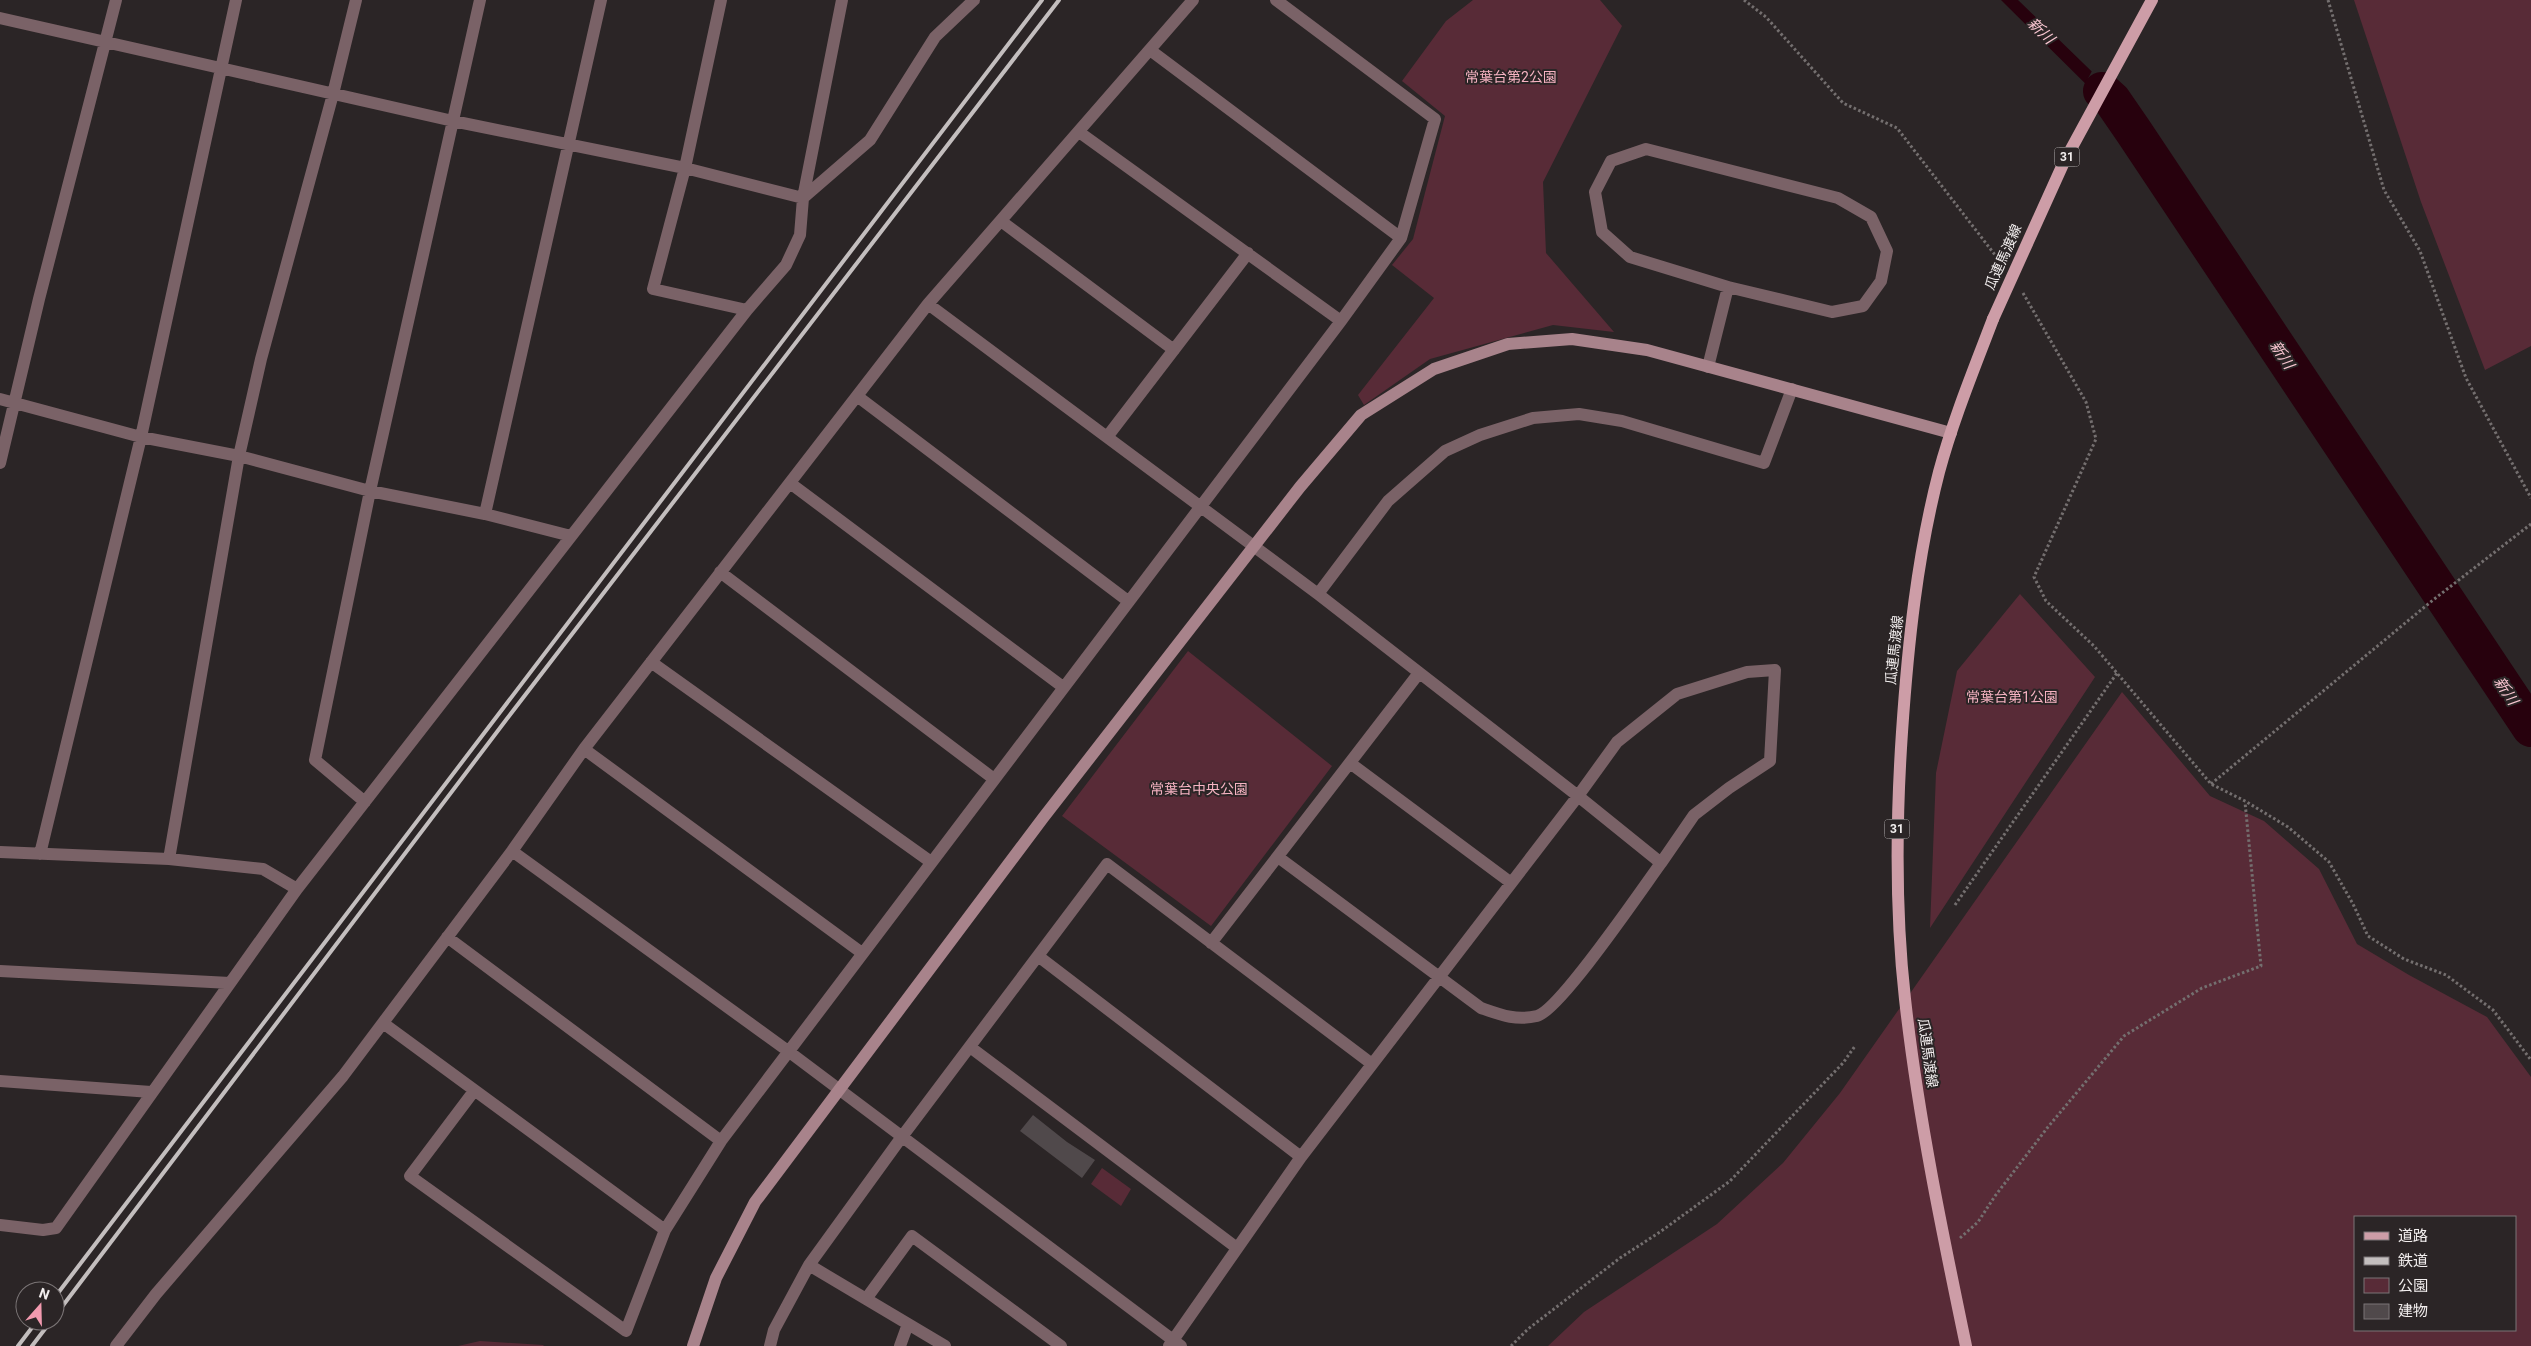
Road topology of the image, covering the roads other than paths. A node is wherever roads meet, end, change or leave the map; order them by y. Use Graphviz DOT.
graph roads {
  1 [pos="116,0"];
  2 [pos="236,0"];
  3 [pos="356,0"];
  4 [pos="480,0"];
  5 [pos="601,0"];
  6 [pos="722,0"];
  7 [pos="842,0"];
  8 [pos="974,0"];
  9 [pos="1193,0"];
  10 [pos="1276,0"];
  11 [pos="2152,0"];
  12 [pos="0,18"];
  13 [pos="106,42"];
  14 [pos="1150,50"];
  15 [pos="221,69"];
  16 [pos="333,94"];
  17 [pos="453,121"];
  18 [pos="1079,132"];
  19 [pos="569,144"];
  20 [pos="685,168"];
  21 [pos="803,198"];
  22 [pos="1001,221"];
  23 [pos="1401,238"];
  24 [pos="1248,253"];
  25 [pos="1728,286"];
  26 [pos="928,304"];
  27 [pos="747,310"];
  28 [pos="1341,321"];
  29 [pos="1174,350"];
  30 [pos="1708,366"];
  31 [pos="1792,389"];
  32 [pos="857,396"];
  33 [pos="0,399"];
  34 [pos="14,402"];
  35 [pos="1951,433"];
  36 [pos="141,437"];
  37 [pos="1107,437"];
  38 [pos="240,456"];
  39 [pos="0,463"];
  40 [pos="790,482"];
  41 [pos="370,491"];
  42 [pos="1200,505"];
  43 [pos="485,514"];
  44 [pos="571,536"];
  45 [pos="1255,547"];
  46 [pos="720,572"];
  47 [pos="1318,594"];
  48 [pos="1128,600"];
  49 [pos="652,662"];
  50 [pos="1419,673"];
  51 [pos="1063,687"];
  52 [pos="584,749"];
  53 [pos="1350,763"];
  54 [pos="994,779"];
  55 [pos="1578,796"];
  56 [pos="365,802"];
  57 [pos="512,851"];
  58 [pos="0,852"];
  59 [pos="40,854"];
  60 [pos="1278,857"];
  61 [pos="170,859"];
  62 [pos="931,862"];
  63 [pos="1661,862"];
  64 [pos="1510,882"];
  65 [pos="297,889"];
  66 [pos="447,938"];
  67 [pos="1212,943"];
  68 [pos="862,953"];
  69 [pos="1038,956"];
  70 [pos="0,971"];
  71 [pos="1439,975"];
  72 [pos="230,983"];
  73 [pos="383,1023"];
  74 [pos="970,1047"];
  75 [pos="788,1051"];
  76 [pos="1372,1064"];
  77 [pos="0,1081"];
  78 [pos="839,1090"];
  79 [pos="474,1091"];
  80 [pos="151,1092"];
  81 [pos="901,1138"];
  82 [pos="721,1141"];
  83 [pos="1301,1157"];
  84 [pos="0,1225"];
  85 [pos="664,1230"];
  86 [pos="1237,1248"];
  87 [pos="809,1265"];
  88 [pos="866,1299"];
  89 [pos="908,1324"];
  90 [pos="122,1344"];
  91 [pos="1174,1344"];
  92 [pos="693,1346"];
  93 [pos="770,1346"];
  94 [pos="900,1346"];
  95 [pos="945,1346"];
  96 [pos="1061,1346"];
  97 [pos="1966,1346"];
  1 -- 13 [label="street"];
  2 -- 15 [label="street"];
  3 -- 16 [label="street"];
  4 -- 17 [label="street"];
  5 -- 19 [label="street"];
  6 -- 20 [label="street"];
  7 -- 21 [label="street"];
  8 -- 21 [label="street"];
  9 -- 14 [label="street"];
  10 -- 23 [label="street"];
  11 -- 35 [label="main road, 瓜連馬渡線 / 31, bridge"];
  12 -- 13 [label="street"];
  13 -- 15 [label="street"];
  13 -- 34 [label="street"];
  14 -- 18 [label="street"];
  14 -- 23 [label="street"];
  15 -- 16 [label="street"];
  15 -- 36 [label="street"];
  16 -- 17 [label="street"];
  16 -- 38 [label="street"];
  17 -- 19 [label="street"];
  17 -- 41 [label="street"];
  18 -- 22 [label="street"];
  18 -- 24 [label="street"];
  19 -- 20 [label="street"];
  19 -- 43 [label="street"];
  20 -- 21 [label="street"];
  20 -- 27 [label="street"];
  21 -- 27 [label="street"];
  22 -- 26 [label="street"];
  22 -- 29 [label="street"];
  23 -- 28 [label="street"];
  24 -- 28 [label="street"];
  24 -- 29 [label="street"];
  25 -- 25 [label="street"];
  25 -- 30 [label="street"];
  26 -- 32 [label="street"];
  26 -- 37 [label="street"];
  27 -- 44 [label="street"];
  28 -- 42 [label="street"];
  29 -- 37 [label="street"];
  30 -- 31 [label="street"];
  30 -- 45 [label="street"];
  31 -- 35 [label="street"];
  31 -- 47 [label="street"];
  32 -- 40 [label="street"];
  32 -- 48 [label="street"];
  33 -- 34 [label="street"];
  34 -- 36 [label="street"];
  34 -- 39 [label="street"];
  35 -- 97 [label="main road, 瓜連馬渡線 / 31"];
  36 -- 38 [label="street"];
  36 -- 59 [label="street"];
  37 -- 42 [label="street"];
  38 -- 41 [label="street"];
  38 -- 61 [label="street"];
  40 -- 46 [label="street"];
  40 -- 51 [label="street"];
  41 -- 43 [label="street"];
  41 -- 56 [label="street"];
  42 -- 45 [label="street"];
  42 -- 48 [label="street"];
  43 -- 44 [label="street"];
  44 -- 56 [label="street"];
  45 -- 47 [label="street"];
  45 -- 78 [label="street"];
  46 -- 49 [label="street"];
  46 -- 54 [label="street"];
  47 -- 50 [label="street"];
  48 -- 51 [label="street"];
  49 -- 52 [label="street"];
  49 -- 62 [label="street"];
  50 -- 53 [label="street"];
  50 -- 55 [label="street"];
  51 -- 54 [label="street"];
  52 -- 57 [label="street"];
  52 -- 68 [label="street"];
  53 -- 60 [label="street"];
  53 -- 64 [label="street"];
  54 -- 62 [label="street"];
  55 -- 63 [label="street"];
  55 -- 63 [label="street"];
  55 -- 64 [label="street"];
  56 -- 65 [label="street"];
  57 -- 66 [label="street"];
  57 -- 75 [label="street"];
  58 -- 59 [label="street"];
  59 -- 61 [label="street"];
  60 -- 67 [label="street"];
  60 -- 71 [label="street"];
  61 -- 65 [label="street"];
  62 -- 68 [label="street"];
  63 -- 71 [label="street"];
  64 -- 71 [label="street"];
  65 -- 72 [label="street"];
  66 -- 73 [label="street"];
  66 -- 82 [label="street"];
  67 -- 69 [label="street"];
  67 -- 76 [label="street"];
  68 -- 75 [label="street"];
  69 -- 74 [label="street"];
  69 -- 83 [label="street"];
  70 -- 72 [label="street"];
  71 -- 76 [label="street"];
  72 -- 80 [label="street"];
  73 -- 79 [label="street"];
  73 -- 90 [label="street"];
  74 -- 81 [label="street"];
  74 -- 86 [label="street"];
  75 -- 78 [label="street"];
  75 -- 82 [label="street"];
  76 -- 83 [label="street"];
  77 -- 80 [label="street"];
  78 -- 81 [label="street"];
  78 -- 92 [label="street"];
  79 -- 85 [label="street"];
  79 -- 85 [label="street"];
  80 -- 84 [label="street"];
  81 -- 87 [label="street"];
  81 -- 91 [label="street"];
  82 -- 85 [label="street"];
  83 -- 86 [label="street"];
  86 -- 91 [label="street"];
  87 -- 88 [label="street"];
  87 -- 93 [label="street"];
  88 -- 89 [label="street"];
  88 -- 96 [label="street"];
  89 -- 94 [label="street"];
  89 -- 95 [label="street"];
}
